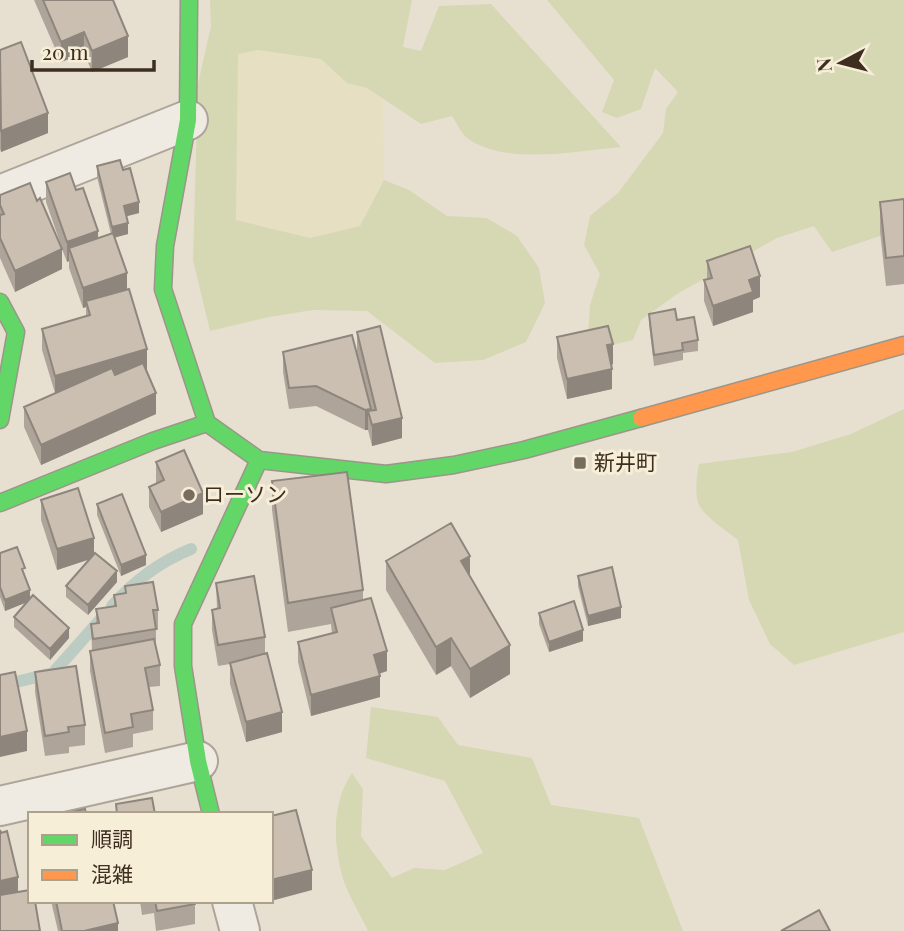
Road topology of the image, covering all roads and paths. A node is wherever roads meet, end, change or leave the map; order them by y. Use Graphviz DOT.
graph roads {
  1 [pos="189,0"];
  2 [pos="188,120"];
  3 [pos="0,195"];
  4 [pos="0,302"];
  5 [pos="904,345"];
  6 [pos="0,420"];
  7 [pos="207,423"];
  8 [pos="259,460"];
  9 [pos="0,503"];
  10 [pos="198,761"];
  11 [pos="0,806"];
  12 [pos="211,812"];
  13 [pos="233,903"];
  14 [pos="240,931"];
  1 -- 2 [label="street"];
  2 -- 3 [label="street"];
  2 -- 7 [label="street"];
  4 -- 6 [label="street"];
  5 -- 8 [label="street"];
  7 -- 8 [label="street"];
  7 -- 9 [label="street"];
  8 -- 10 [label="street"];
  10 -- 11 [label="street"];
  10 -- 12 [label="street"];
  13 -- 14 [label="street"];
}
